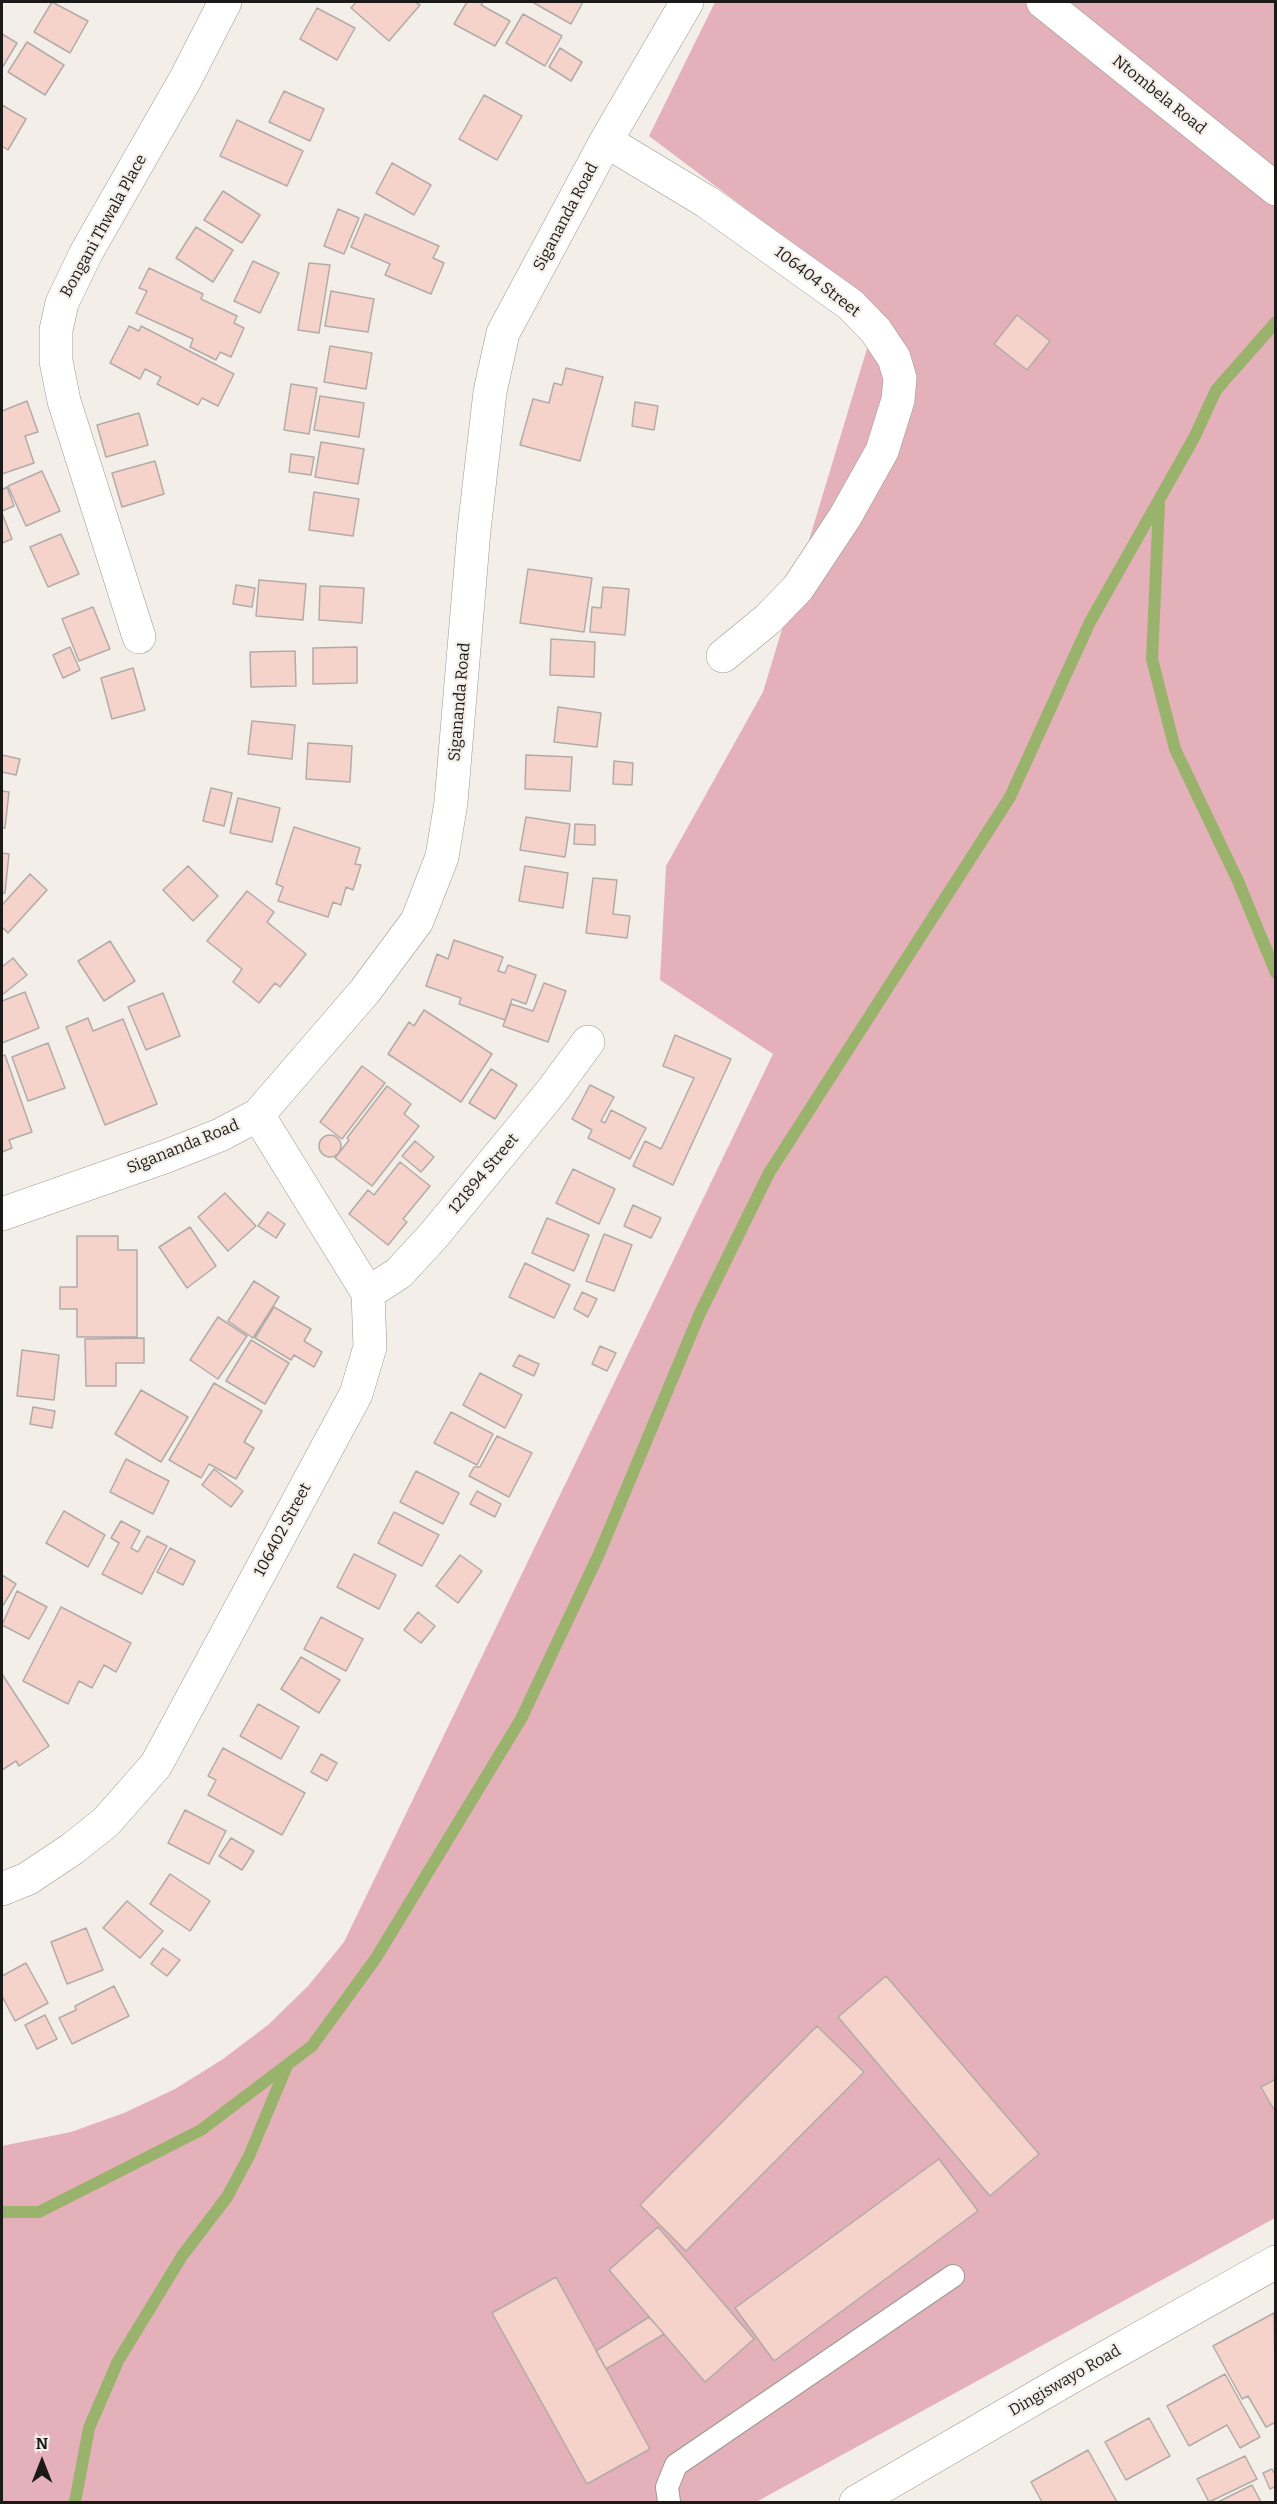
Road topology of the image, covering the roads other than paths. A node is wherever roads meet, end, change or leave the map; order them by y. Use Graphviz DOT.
graph roads {
  1 [pos="225,2"];
  2 [pos="1043,2"];
  3 [pos="676,6"];
  4 [pos="606,141"];
  5 [pos="1275,189"];
  6 [pos="139,637"];
  7 [pos="723,656"];
  8 [pos="588,1042"];
  9 [pos="258,1115"];
  10 [pos="2,1214"];
  11 [pos="368,1293"];
  12 [pos="2,1889"];
  13 [pos="1275,2262"];
  14 [pos="952,2276"];
  15 [pos="669,2502"];
  16 [pos="856,2502"];
  1 -- 6 [label="street, Bongani Thwala Place"];
  2 -- 5 [label="street, Ntombela Road"];
  3 -- 4 [label="street, Sigananda Road"];
  4 -- 7 [label="street, 106404 Street"];
  4 -- 9 [label="street, Sigananda Road"];
  8 -- 11 [label="street, 121894 Street"];
  9 -- 10 [label="street, Sigananda Road"];
  9 -- 11 [label="street, 106402 Street"];
  11 -- 12 [label="street, 106402 Street"];
  13 -- 16 [label="street, Dingiswayo Road"];
  14 -- 15 [label="lane"];
}
